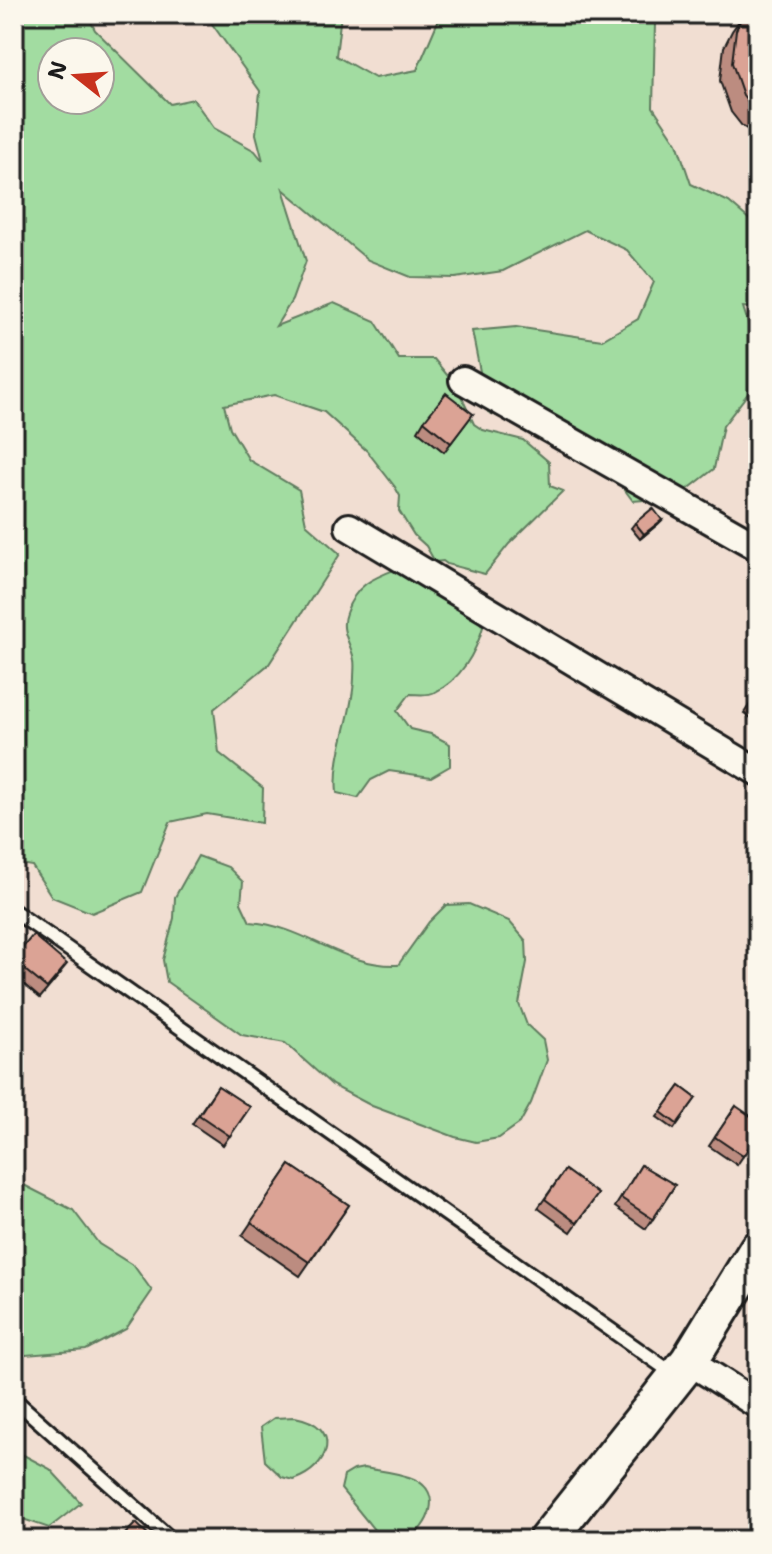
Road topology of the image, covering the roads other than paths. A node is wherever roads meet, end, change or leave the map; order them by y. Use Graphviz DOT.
graph roads {
  1 [pos="463,380"];
  2 [pos="349,527"];
  3 [pos="758,547"];
  4 [pos="758,772"];
  5 [pos="14,911"];
  6 [pos="758,1249"];
  7 [pos="683,1369"];
  8 [pos="14,1399"];
  9 [pos="758,1405"];
  10 [pos="172,1540"];
  11 [pos="547,1540"];
  1 -- 3 [label="street"];
  2 -- 4 [label="street"];
  5 -- 7 [label="lane"];
  6 -- 7 [label="street"];
  7 -- 9 [label="street"];
  7 -- 11 [label="street"];
  8 -- 10 [label="lane"];
}
